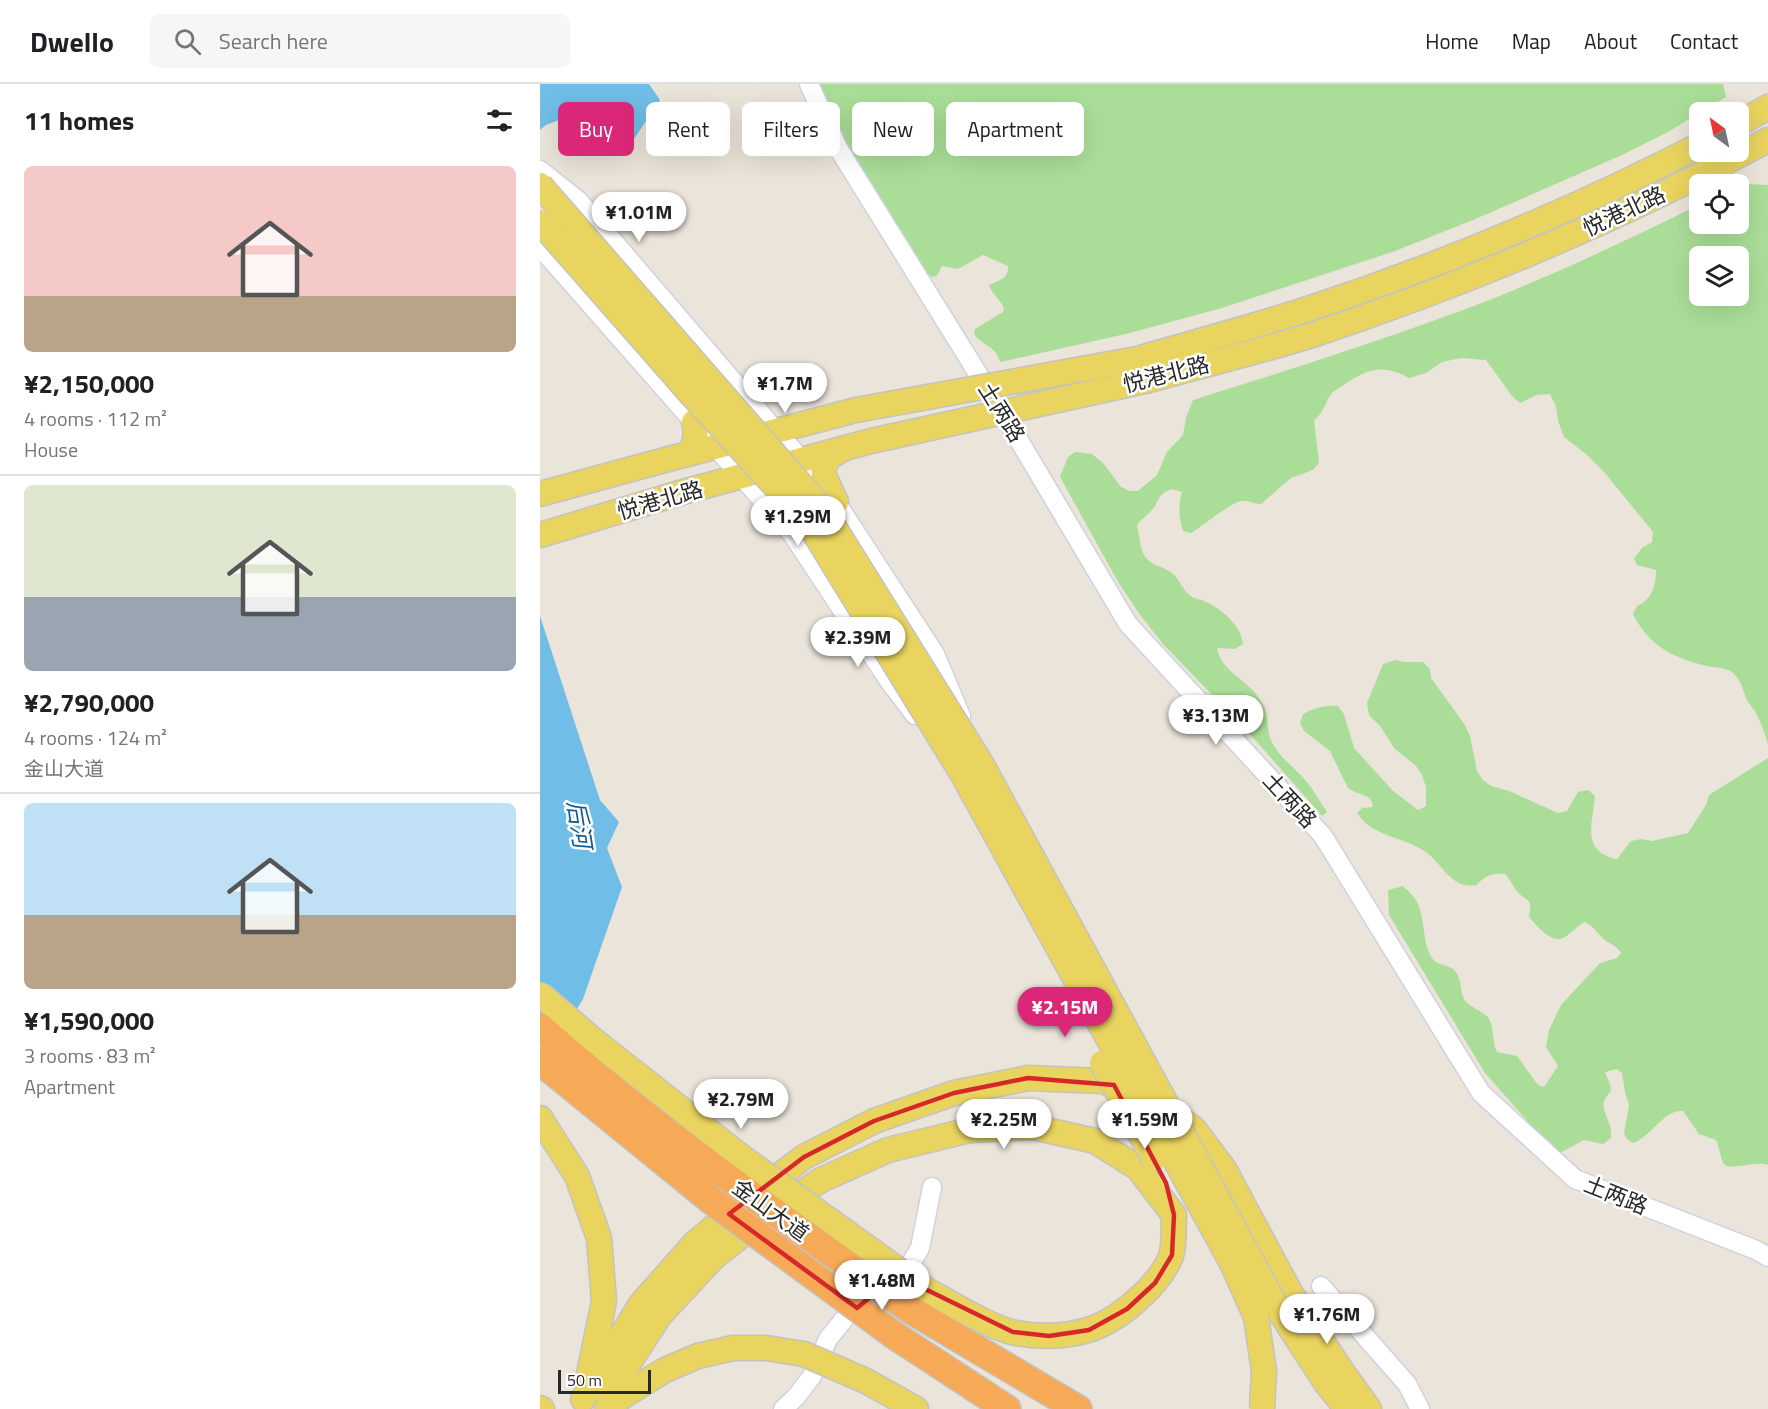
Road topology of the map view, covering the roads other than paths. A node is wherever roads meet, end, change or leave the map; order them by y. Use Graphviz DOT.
graph roads {
  1 [pos="809,84"];
  2 [pos="1768,107"];
  3 [pos="1749,118"];
  4 [pos="1768,140"];
  5 [pos="1689,150"];
  6 [pos="540,170"];
  7 [pos="540,185"];
  8 [pos="540,222"];
  9 [pos="540,247"];
  10 [pos="694,422"];
  11 [pos="776,431"];
  12 [pos="715,447"];
  13 [pos="843,449"];
  14 [pos="689,454"];
  15 [pos="802,460"];
  16 [pos="741,476"];
  17 [pos="540,495"];
  18 [pos="837,502"];
  19 [pos="540,535"];
  20 [pos="973,770"];
  21 [pos="1027,894"];
  22 [pos="540,993"];
  23 [pos="540,1027"];
  24 [pos="540,1061"];
  25 [pos="540,1118"];
  26 [pos="932,1187"];
  27 [pos="1174,1215"];
  28 [pos="1768,1257"];
  29 [pos="1321,1286"];
  30 [pos="606,1366"];
  31 [pos="583,1399"];
  32 [pos="607,1409"];
  33 [pos="783,1409"];
  34 [pos="916,1409"];
  35 [pos="1007,1409"];
  36 [pos="1078,1409"];
  37 [pos="1262,1409"];
  38 [pos="1347,1409"];
  39 [pos="1370,1409"];
  40 [pos="1420,1409"];
  1 -- 28 [label="street, 土两路"];
  2 -- 3 [label="main road"];
  4 -- 13 [label="main road, 悦港北路, bridge"];
  5 -- 11 [label="main road, 悦港北路, bridge"];
  6 -- 11 [label="street"];
  7 -- 20 [label="main road, bridge"];
  8 -- 20 [label="main road, bridge"];
  9 -- 10 [label="street"];
  10 -- 12 [label="street"];
  10 -- 14 [label="main road"];
  11 -- 12 [label="main road, 悦港北路"];
  11 -- 15 [label="street"];
  12 -- 14 [label="main road, 悦港北路"];
  12 -- 16 [label="street"];
  13 -- 15 [label="main road, 悦港北路"];
  13 -- 18 [label="main road"];
  14 -- 17 [label="main road, 悦港北路"];
  15 -- 16 [label="main road, 悦港北路"];
  15 -- 18 [label="street"];
  16 -- 19 [label="main road, 悦港北路"];
  16 -- 20 [label="street, bridge"];
  18 -- 20 [label="street, bridge"];
  20 -- 21 [label="main road, bridge"];
  20 -- 38 [label="main road, bridge"];
  21 -- 27 [label="main road, bridge"];
  21 -- 37 [label="main road, bridge"];
  22 -- 27 [label="main road, bridge"];
  23 -- 36 [label="highway, 金山大道, bridge"];
  24 -- 35 [label="highway, 金山大道, bridge"];
  25 -- 30 [label="main road"];
  26 -- 33 [label="street"];
  27 -- 30 [label="main road, bridge"];
  29 -- 40 [label="street"];
  30 -- 31 [label="main road"];
  30 -- 32 [label="main road"];
  30 -- 39 [label="main road, bridge"];
  32 -- 34 [label="main road, bridge"];
}
